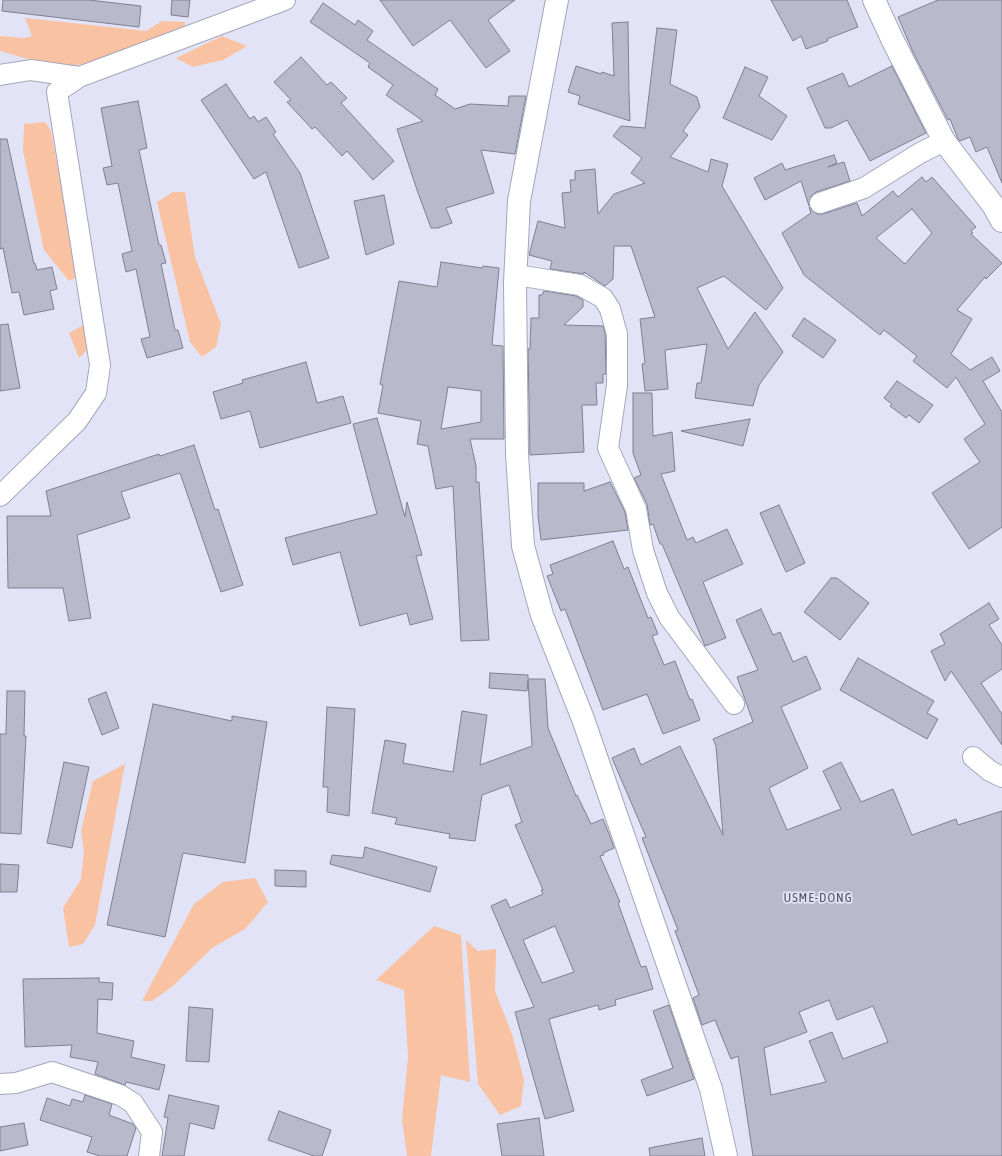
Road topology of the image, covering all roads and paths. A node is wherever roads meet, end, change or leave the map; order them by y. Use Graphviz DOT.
graph roads {
  1 [pos="285,0"];
  2 [pos="557,0"];
  3 [pos="874,0"];
  4 [pos="0,75"];
  5 [pos="79,77"];
  6 [pos="944,141"];
  7 [pos="820,203"];
  8 [pos="1002,222"];
  9 [pos="516,275"];
  10 [pos="0,496"];
  11 [pos="734,704"];
  12 [pos="973,757"];
  13 [pos="1002,777"];
  14 [pos="0,1084"];
  15 [pos="149,1156"];
  16 [pos="726,1156"];
  1 -- 5 [label="street"];
  2 -- 9 [label="street"];
  3 -- 6 [label="street"];
  4 -- 5 [label="street"];
  5 -- 10 [label="street"];
  6 -- 7 [label="street"];
  6 -- 8 [label="street"];
  9 -- 11 [label="street"];
  9 -- 16 [label="street"];
  12 -- 13 [label="street"];
  14 -- 15 [label="street"];
}
